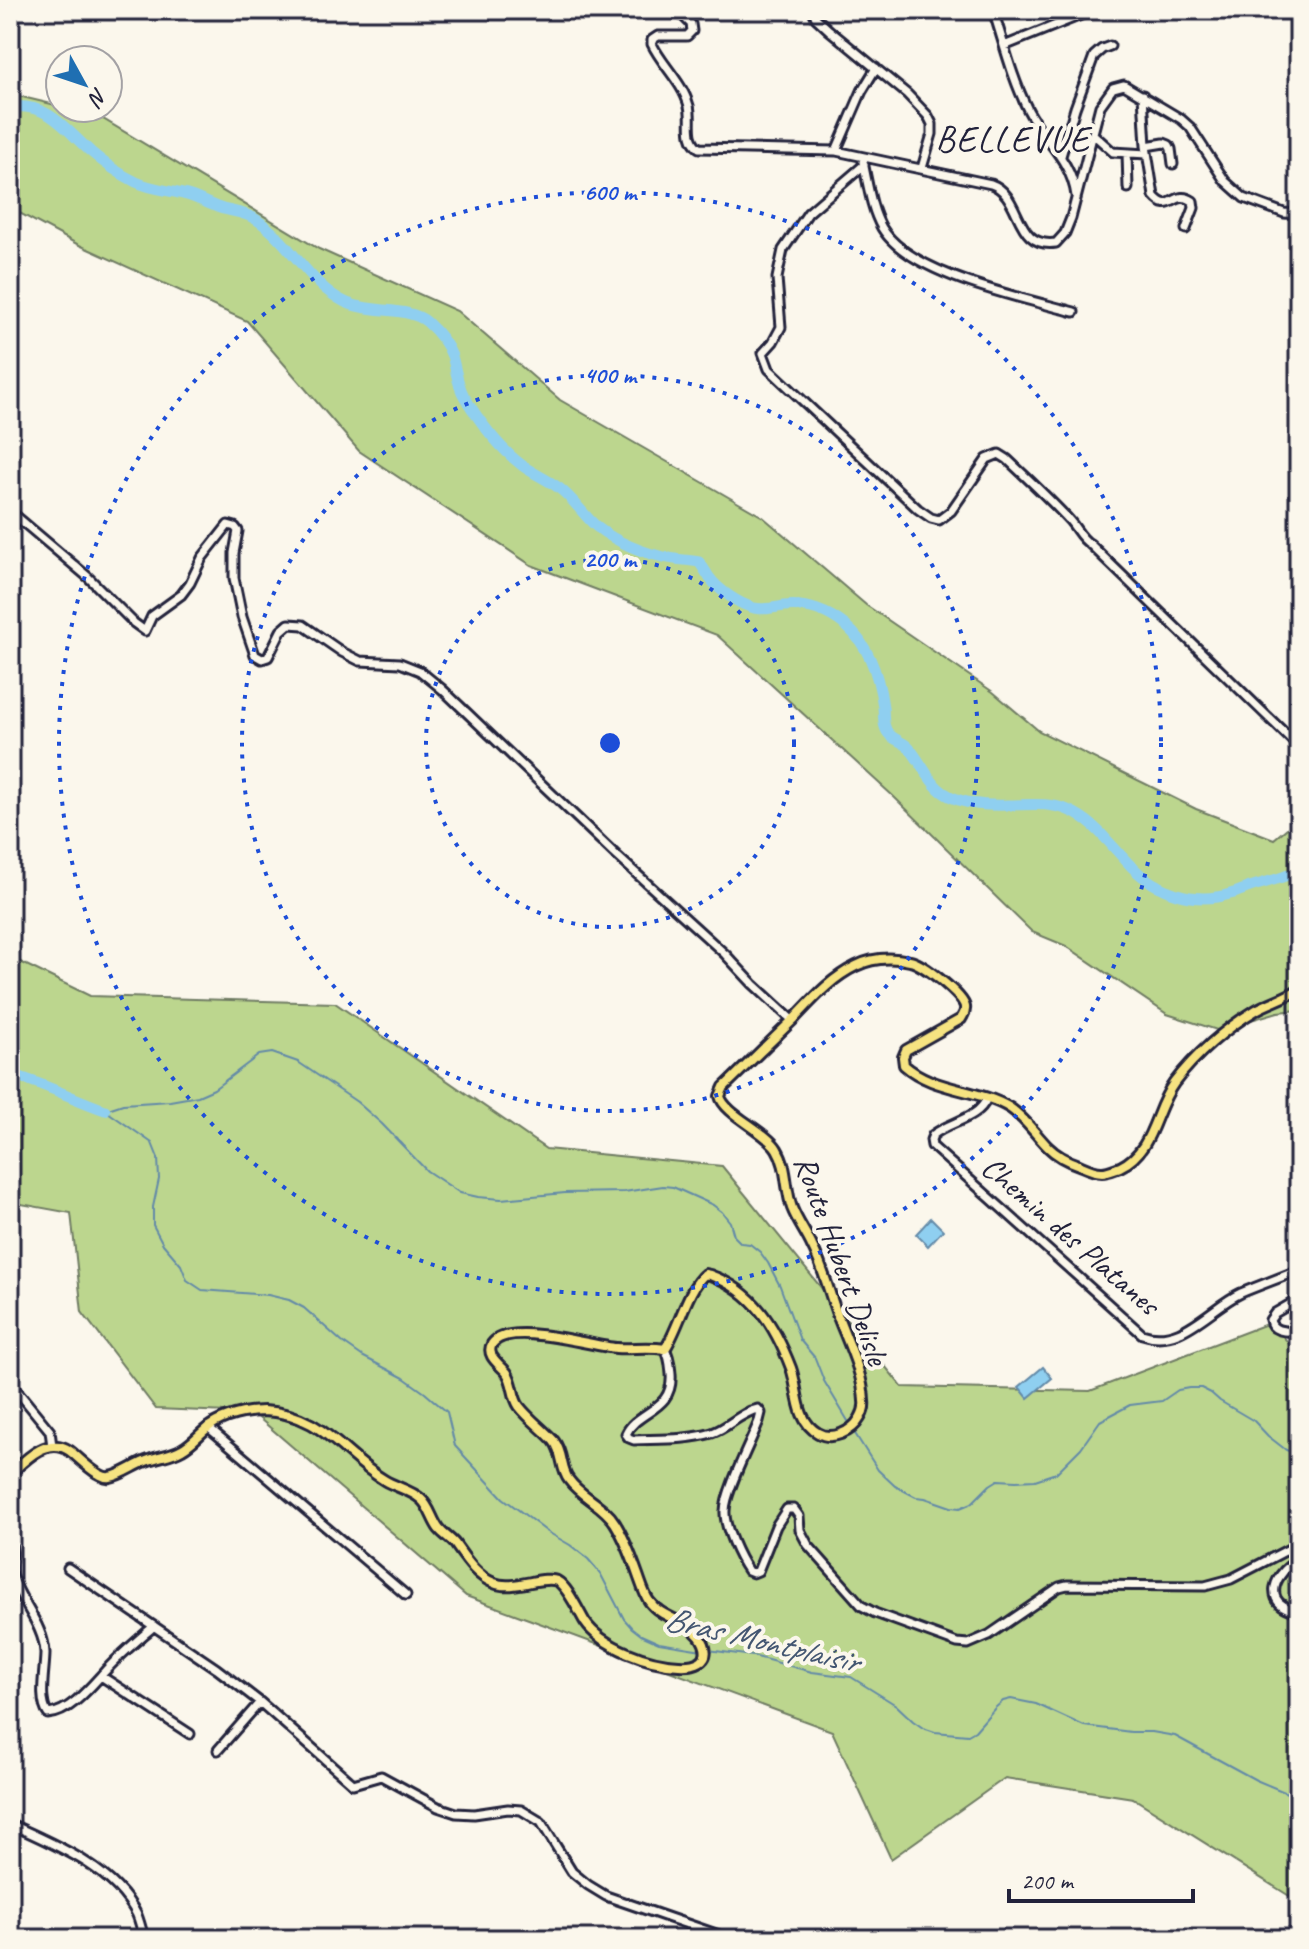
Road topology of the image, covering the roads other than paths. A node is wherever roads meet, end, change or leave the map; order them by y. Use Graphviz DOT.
graph roads {
  1 [pos="677,10"];
  2 [pos="813,10"];
  3 [pos="993,10"];
  4 [pos="1089,10"];
  5 [pos="1004,46"];
  6 [pos="1110,46"];
  7 [pos="876,68"];
  8 [pos="1143,95"];
  9 [pos="1093,134"];
  10 [pos="1147,150"];
  11 [pos="836,151"];
  12 [pos="1127,153"];
  13 [pos="862,156"];
  14 [pos="1061,156"];
  15 [pos="1173,164"];
  16 [pos="864,165"];
  17 [pos="922,168"];
  18 [pos="1128,188"];
  19 [pos="1077,201"];
  20 [pos="1299,214"];
  21 [pos="1186,229"];
  22 [pos="1074,312"];
  23 [pos="10,511"];
  24 [pos="1299,747"];
  25 [pos="1299,989"];
  26 [pos="792,1020"];
  27 [pos="987,1098"];
  28 [pos="1299,1270"];
  29 [pos="1299,1299"];
  30 [pos="1299,1332"];
  31 [pos="665,1349"];
  32 [pos="10,1382"];
  33 [pos="208,1427"];
  34 [pos="52,1446"];
  35 [pos="10,1474"];
  36 [pos="10,1542"];
  37 [pos="1299,1546"];
  38 [pos="1299,1561"];
  39 [pos="68,1568"];
  40 [pos="406,1595"];
  41 [pos="1299,1612"];
  42 [pos="154,1626"];
  43 [pos="101,1676"];
  44 [pos="260,1702"];
  45 [pos="190,1734"];
  46 [pos="218,1750"];
  47 [pos="10,1825"];
  48 [pos="144,1939"];
  49 [pos="737,1939"];
  1 -- 11 [label="street"];
  2 -- 7 [label="street"];
  3 -- 5 [label="street"];
  4 -- 5 [label="street"];
  5 -- 14 [label="street"];
  6 -- 14 [label="street"];
  7 -- 11 [label="street"];
  7 -- 17 [label="street"];
  8 -- 9 [label="street"];
  8 -- 10 [label="street"];
  8 -- 20 [label="street"];
  9 -- 12 [label="street"];
  9 -- 19 [label="street"];
  10 -- 12 [label="street"];
  10 -- 15 [label="street"];
  10 -- 21 [label="street"];
  11 -- 13 [label="street"];
  12 -- 18 [label="street"];
  13 -- 16 [label="street"];
  13 -- 17 [label="street"];
  14 -- 19 [label="street"];
  16 -- 22 [label="street"];
  16 -- 24 [label="street"];
  17 -- 19 [label="street"];
  23 -- 26 [label="street"];
  25 -- 27 [label="main road, Route Hubert Delisle"];
  26 -- 27 [label="main road, Route Hubert Delisle"];
  26 -- 31 [label="main road, Route Hubert Delisle"];
  27 -- 28 [label="street, Chemin des Platanes"];
  29 -- 30 [label="street"];
  31 -- 33 [label="main road"];
  31 -- 37 [label="street"];
  32 -- 34 [label="street"];
  33 -- 34 [label="main road"];
  33 -- 40 [label="street"];
  34 -- 35 [label="main road"];
  36 -- 43 [label="street"];
  38 -- 41 [label="street"];
  39 -- 42 [label="street"];
  42 -- 43 [label="street"];
  42 -- 44 [label="street"];
  43 -- 45 [label="street"];
  44 -- 46 [label="street"];
  44 -- 49 [label="street"];
  47 -- 48 [label="street"];
}
